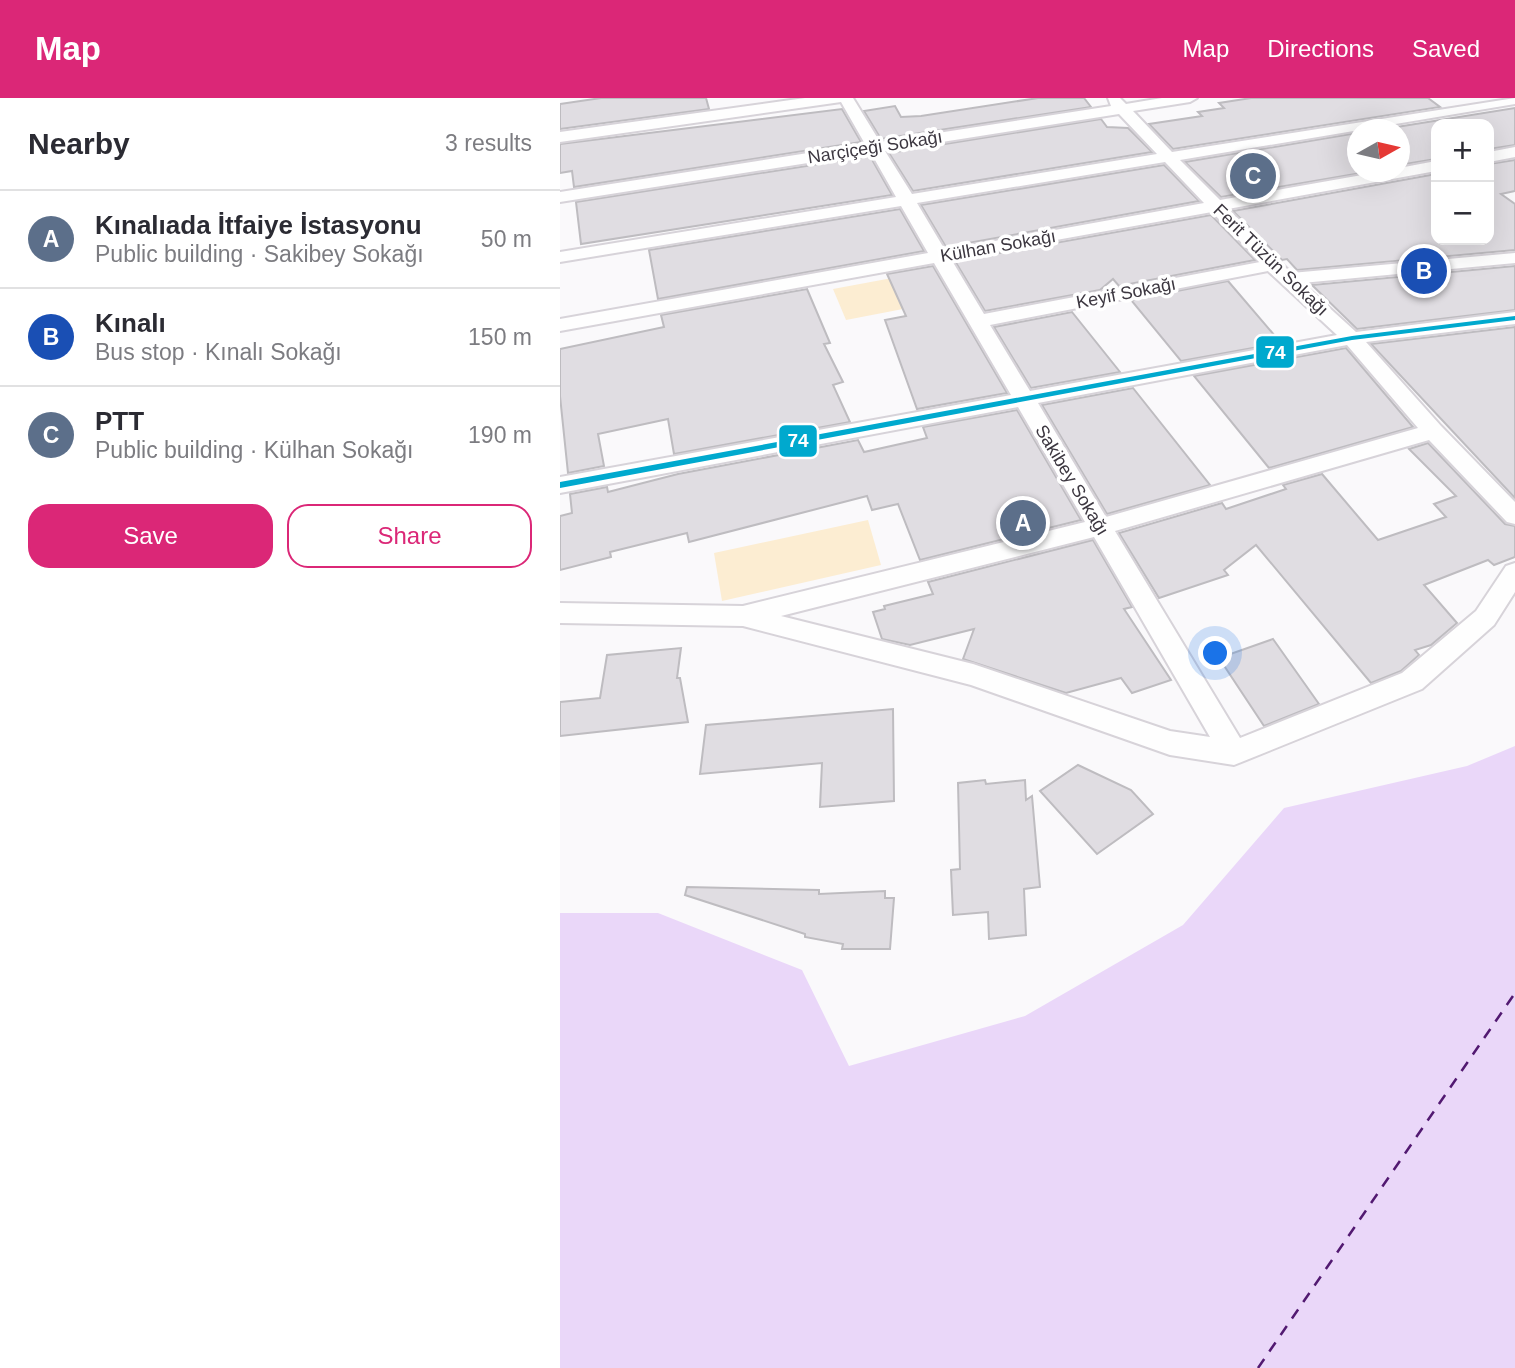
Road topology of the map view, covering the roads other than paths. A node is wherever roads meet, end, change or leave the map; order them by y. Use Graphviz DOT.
graph roads {
  1 [pos="837,98"];
  2 [pos="846,98"];
  3 [pos="1190,98"];
  4 [pos="1515,100"];
  5 [pos="1117,103"];
  6 [pos="560,138"];
  7 [pos="876,147"];
  8 [pos="1515,152"];
  9 [pos="1494,156"];
  10 [pos="1170,158"];
  11 [pos="1431,167"];
  12 [pos="560,197"];
  13 [pos="908,202"];
  14 [pos="1216,206"];
  15 [pos="560,257"];
  16 [pos="940,257"];
  17 [pos="1515,258"];
  18 [pos="1280,272"];
  19 [pos="1515,318"];
  20 [pos="979,321"];
  21 [pos="560,325"];
  22 [pos="1352,338"];
  23 [pos="1023,400"];
  24 [pos="1433,431"];
  25 [pos="560,485"];
  26 [pos="1515,516"];
  27 [pos="1101,527"];
  28 [pos="1515,572"];
  29 [pos="560,614"];
  30 [pos="743,616"];
  31 [pos="1234,753"];
  1 -- 6 [label="street"];
  2 -- 7 [label="street, Sakibey Sokağı"];
  3 -- 5 [label="street, Narçiçeği Sokağı"];
  4 -- 10 [label="street"];
  5 -- 7 [label="street, Narçiçeği Sokağı"];
  5 -- 10 [label="street, Ferit Tüzün Sokağı"];
  7 -- 12 [label="street, Narçiçeği Sokağı"];
  7 -- 13 [label="street, Sakibey Sokağı"];
  8 -- 9 [label="street"];
  10 -- 13 [label="street"];
  10 -- 14 [label="street, Ferit Tüzün Sokağı"];
  11 -- 14 [label="street, Külhan Sokağı"];
  13 -- 15 [label="street"];
  13 -- 16 [label="street, Sakibey Sokağı"];
  14 -- 16 [label="street, Külhan Sokağı"];
  14 -- 18 [label="street, Ferit Tüzün Sokağı"];
  16 -- 20 [label="street, Sakibey Sokağı"];
  16 -- 21 [label="street, Külhan Sokağı"];
  17 -- 18 [label="street, Keyif Sokağı"];
  18 -- 20 [label="street, Keyif Sokağı"];
  18 -- 22 [label="street, Ferit Tüzün Sokağı"];
  19 -- 22 [label="street"];
  20 -- 23 [label="street, Sakibey Sokağı"];
  22 -- 23 [label="street"];
  22 -- 24 [label="street, Ferit Tüzün Sokağı"];
  23 -- 25 [label="street"];
  23 -- 27 [label="street, Sakibey Sokağı"];
  24 -- 26 [label="street, Ferit Tüzün Sokağı"];
  24 -- 27 [label="street"];
  27 -- 30 [label="street"];
  27 -- 31 [label="street, Sakibey Sokağı"];
  28 -- 31 [label="street"];
  29 -- 30 [label="street"];
  30 -- 31 [label="street"];
}
